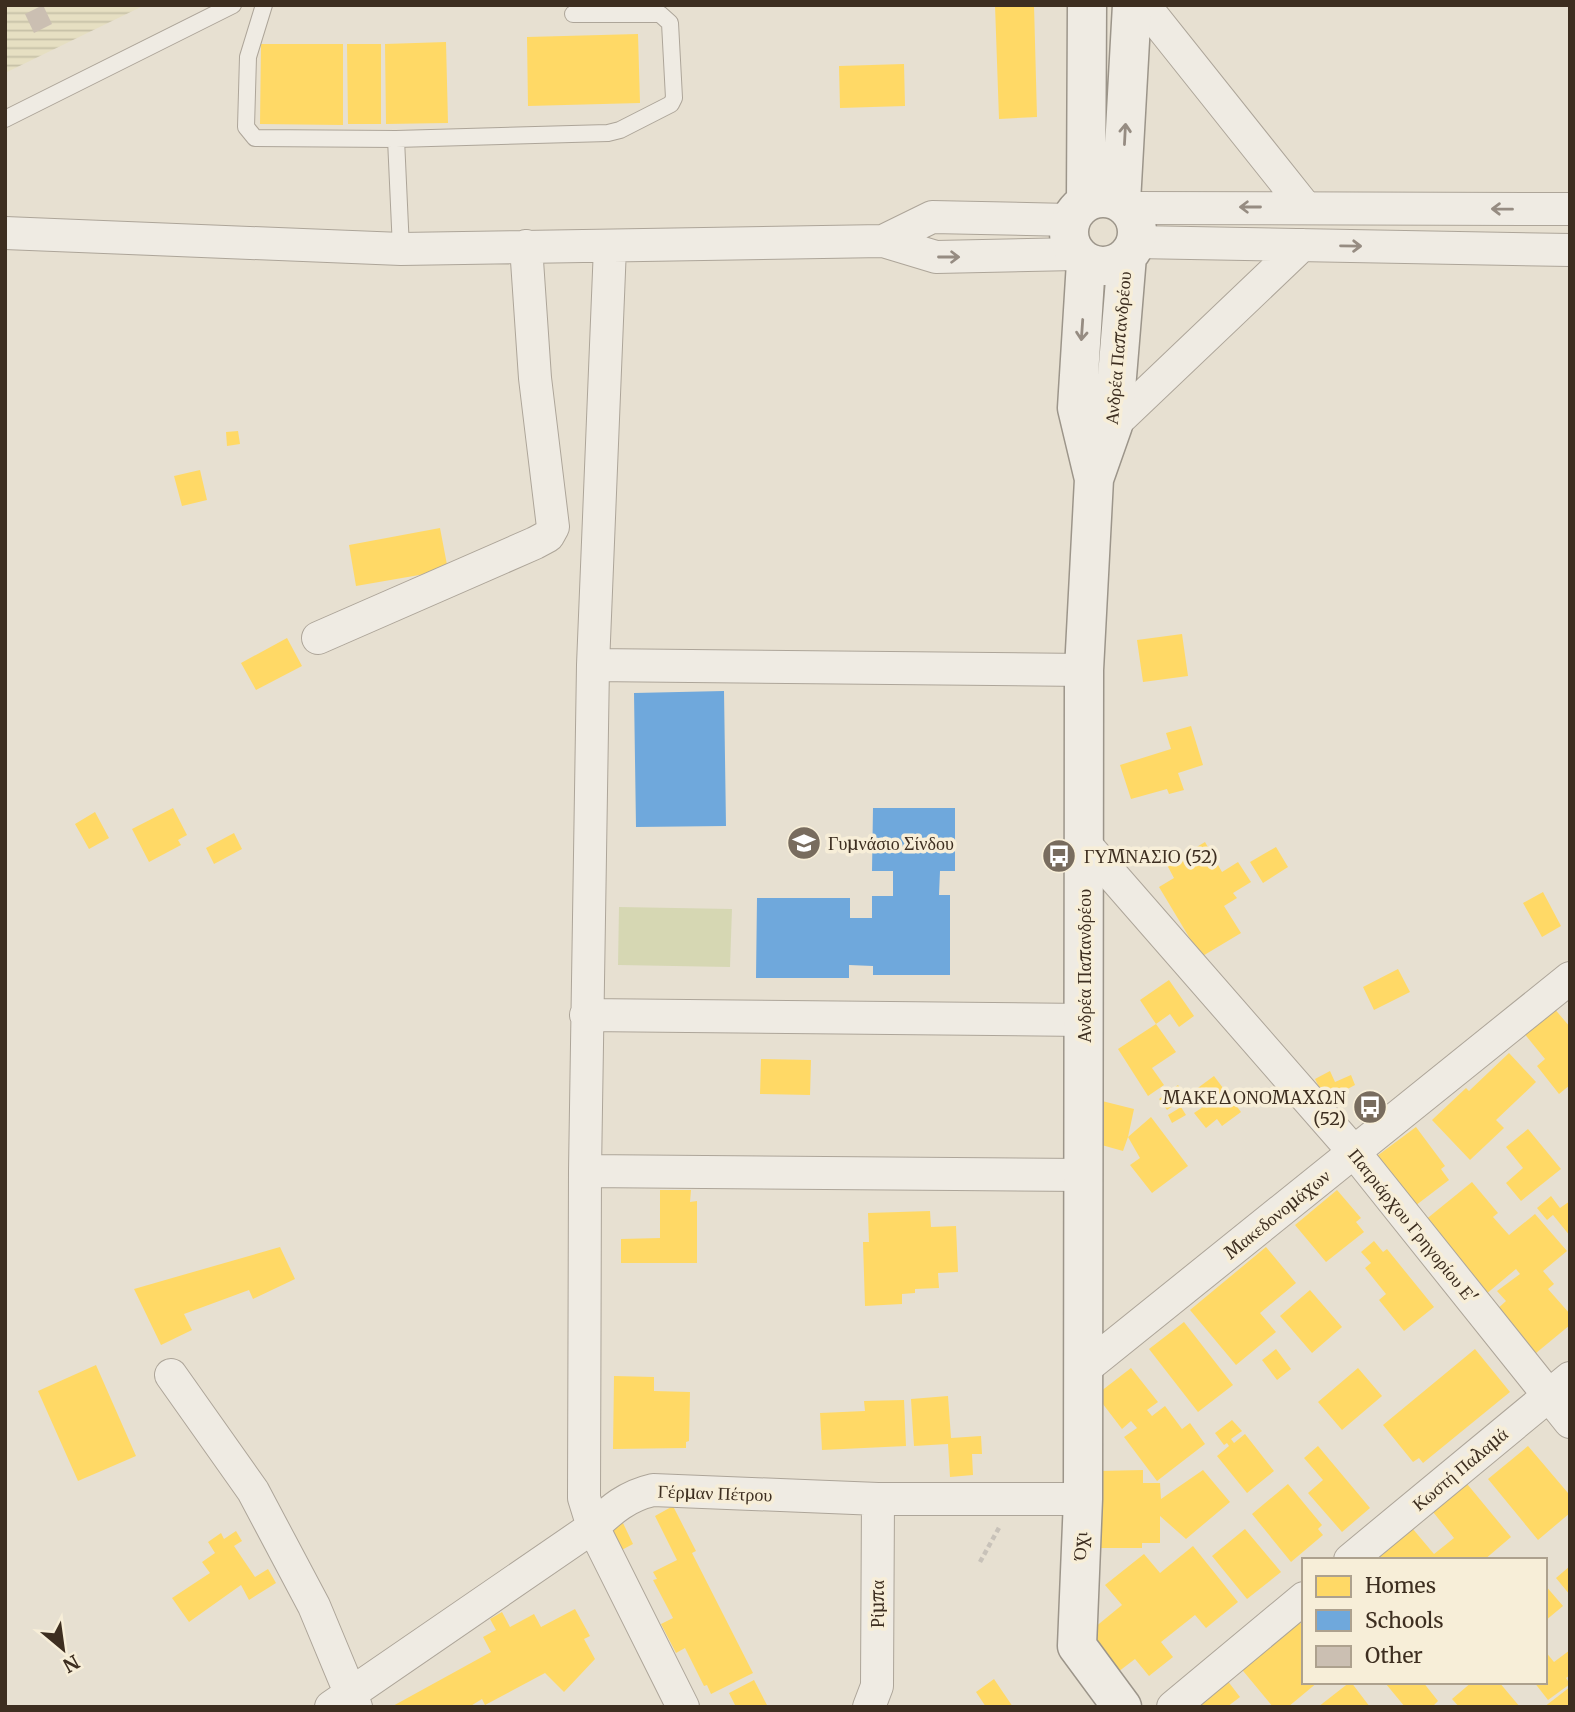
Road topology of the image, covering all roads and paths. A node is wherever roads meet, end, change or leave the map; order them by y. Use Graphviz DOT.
graph roads {
  1 [pos="233,5"];
  2 [pos="264,5"];
  3 [pos="1087,5"];
  4 [pos="1132,5"];
  5 [pos="1144,5"];
  6 [pos="573,13"];
  7 [pos="5,119"];
  8 [pos="396,139"];
  9 [pos="1305,207"];
  10 [pos="1559,209"];
  11 [pos="1104,231"];
  12 [pos="5,233"];
  13 [pos="1302,245"];
  14 [pos="526,246"];
  15 [pos="610,247"];
  16 [pos="401,249"];
  17 [pos="1559,250"];
  18 [pos="1113,425"];
  19 [pos="1094,479"];
  20 [pos="317,638"];
  21 [pos="593,665"];
  22 [pos="1084,670"];
  23 [pos="1085,844"];
  24 [pos="1570,978"];
  25 [pos="586,1015"];
  26 [pos="1084,1020"];
  27 [pos="1354,1152"];
  28 [pos="585,1171"];
  29 [pos="1084,1174"];
  30 [pos="1083,1370"];
  31 [pos="171,1375"];
  32 [pos="1559,1387"];
  33 [pos="1570,1422"];
  34 [pos="878,1499"];
  35 [pos="1083,1499"];
  36 [pos="593,1528"];
  37 [pos="1352,1558"];
  38 [pos="1302,1600"];
  39 [pos="346,1702"];
  40 [pos="683,1707"];
  41 [pos="869,1707"];
  42 [pos="1122,1707"];
  43 [pos="1173,1707"];
  1 -- 7 [label="lane"];
  2 -- 8 [label="lane"];
  3 -- 11 [label="street, Ανδρέα Παπανδρέου"];
  11 -- 4 [label="street, Ανδρέα Παπανδρέου, one-way"];
  5 -- 9 [label="street"];
  6 -- 8 [label="lane"];
  8 -- 16 [label="lane"];
  10 -- 9 [label="street, one-way"];
  9 -- 11 [label="street, one-way"];
  10 -- 17 [label="street"];
  11 -- 13 [label="street"];
  11 -- 15 [label="street"];
  11 -- 18 [label="street, Ανδρέα Παπανδρέου"];
  11 -- 19 [label="street, Ανδρέα Παπανδρέου, one-way"];
  12 -- 16 [label="street"];
  13 -- 17 [label="street, one-way"];
  13 -- 18 [label="street"];
  14 -- 15 [label="street"];
  14 -- 16 [label="street"];
  14 -- 20 [label="street"];
  15 -- 21 [label="street"];
  18 -- 19 [label="street, Ανδρέα Παπανδρέου"];
  19 -- 22 [label="street, Ανδρέα Παπανδρέου"];
  21 -- 22 [label="street"];
  21 -- 25 [label="street"];
  22 -- 23 [label="street, Ανδρέα Παπανδρέου"];
  23 -- 26 [label="street, Ανδρέα Παπανδρέου"];
  23 -- 27 [label="street, Πατριάρχου Γρηγορίου Ε'"];
  24 -- 27 [label="street, Μακεδονομάχων"];
  25 -- 26 [label="street"];
  25 -- 28 [label="street"];
  26 -- 29 [label="street, Ανδρέα Παπανδρέου"];
  27 -- 30 [label="street, Μακεδονομάχων"];
  27 -- 32 [label="street, Πατριάρχου Γρηγορίου Ε'"];
  28 -- 29 [label="street"];
  28 -- 36 [label="street"];
  29 -- 30 [label="street, Ανδρέα Παπανδρέου"];
  30 -- 35 [label="street, Όχι"];
  31 -- 39 [label="street"];
  32 -- 33 [label="street, Πατριάρχου Γρηγορίου Ε'"];
  32 -- 37 [label="street, Κωστή Παλαμά"];
  34 -- 35 [label="street, Γέρμαν Πέτρου"];
  34 -- 36 [label="street, Γέρμαν Πέτρου"];
  34 -- 41 [label="street, Ρίμπα"];
  35 -- 42 [label="street, Όχι"];
  36 -- 39 [label="street, Γέρμαν Πέτρου"];
  36 -- 40 [label="street"];
  38 -- 43 [label="street"];
}
